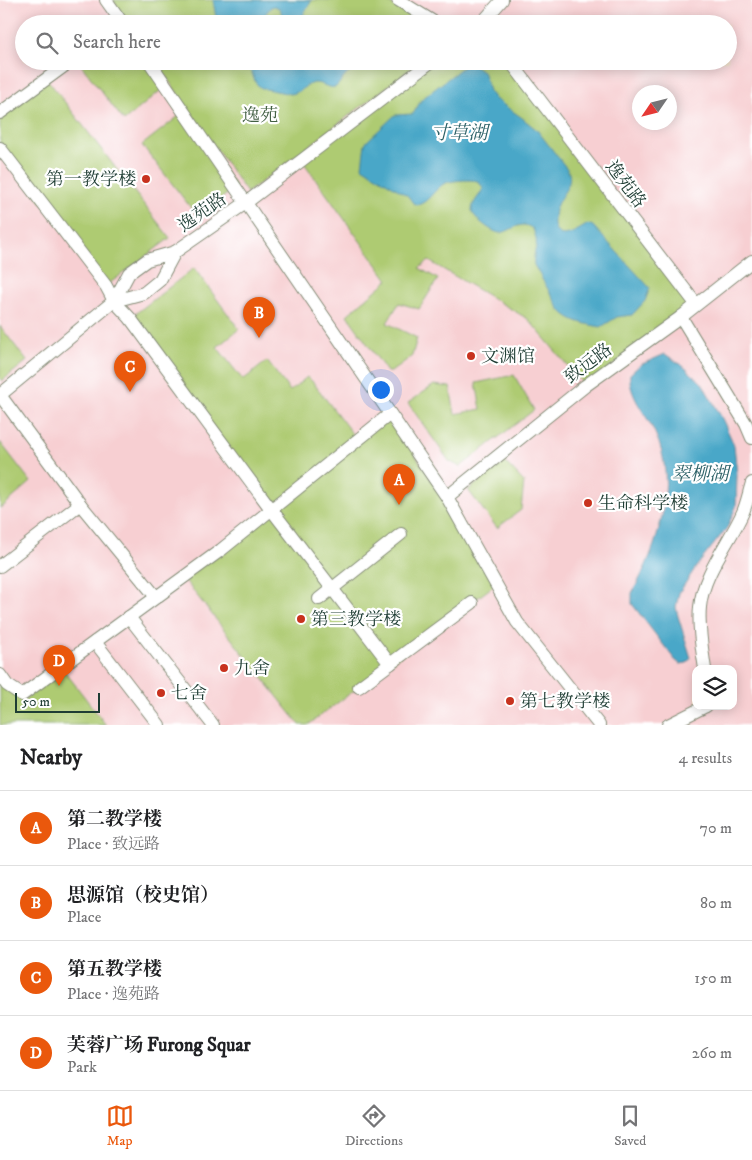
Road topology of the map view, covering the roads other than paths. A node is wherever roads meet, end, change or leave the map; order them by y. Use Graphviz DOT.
graph roads {
  1 [pos="106,0"];
  2 [pos="398,0"];
  3 [pos="502,0"];
  4 [pos="117,15"];
  5 [pos="422,15"];
  6 [pos="489,15"];
  7 [pos="59,70"];
  8 [pos="155,70"];
  9 [pos="420,70"];
  10 [pos="517,70"];
  11 [pos="0,113"];
  12 [pos="0,148"];
  13 [pos="247,202"];
  14 [pos="175,252"];
  15 [pos="752,261"];
  16 [pos="114,301"];
  17 [pos="696,304"];
  18 [pos="681,317"];
  19 [pos="0,395"];
  20 [pos="390,414"];
  21 [pos="752,438"];
  22 [pos="752,483"];
  23 [pos="446,497"];
  24 [pos="80,504"];
  25 [pos="271,509"];
  26 [pos="401,534"];
  27 [pos="0,566"];
  28 [pos="332,588"];
  29 [pos="156,597"];
  30 [pos="319,599"];
  31 [pos="472,603"];
  32 [pos="129,617"];
  33 [pos="96,642"];
  34 [pos="390,664"];
  35 [pos="704,665"];
  36 [pos="0,676"];
  37 [pos="359,687"];
  38 [pos="698,710"];
  39 [pos="159,725"];
  40 [pos="213,725"];
  41 [pos="599,725"];
  42 [pos="668,725"];
  1 -- 4 [label="street"];
  2 -- 5 [label="street"];
  3 -- 6 [label="street"];
  7 -- 11 [label="street"];
  8 -- 13 [label="street"];
  9 -- 13 [label="street, 逸苑路"];
  10 -- 17 [label="street, 逸苑路"];
  12 -- 16 [label="street"];
  13 -- 14 [label="street, 逸苑路"];
  13 -- 20 [label="street"];
  14 -- 16 [label="street"];
  14 -- 16 [label="street, 逸苑路"];
  15 -- 17 [label="street, 致远路"];
  16 -- 19 [label="street, 逸苑路"];
  16 -- 25 [label="street"];
  17 -- 18 [label="street, 致远路"];
  18 -- 21 [label="street"];
  18 -- 23 [label="street, 致远路"];
  19 -- 24 [label="street"];
  20 -- 23 [label="street"];
  20 -- 25 [label="street"];
  22 -- 35 [label="street"];
  23 -- 41 [label="street"];
  24 -- 27 [label="street"];
  24 -- 29 [label="street"];
  25 -- 28 [label="street"];
  25 -- 29 [label="street"];
  26 -- 28 [label="street"];
  28 -- 30 [label="street"];
  28 -- 34 [label="street"];
  29 -- 32 [label="street"];
  31 -- 34 [label="street"];
  32 -- 33 [label="street"];
  32 -- 40 [label="street"];
  33 -- 36 [label="street"];
  33 -- 39 [label="street"];
  34 -- 37 [label="street"];
  38 -- 42 [label="street"];
}
